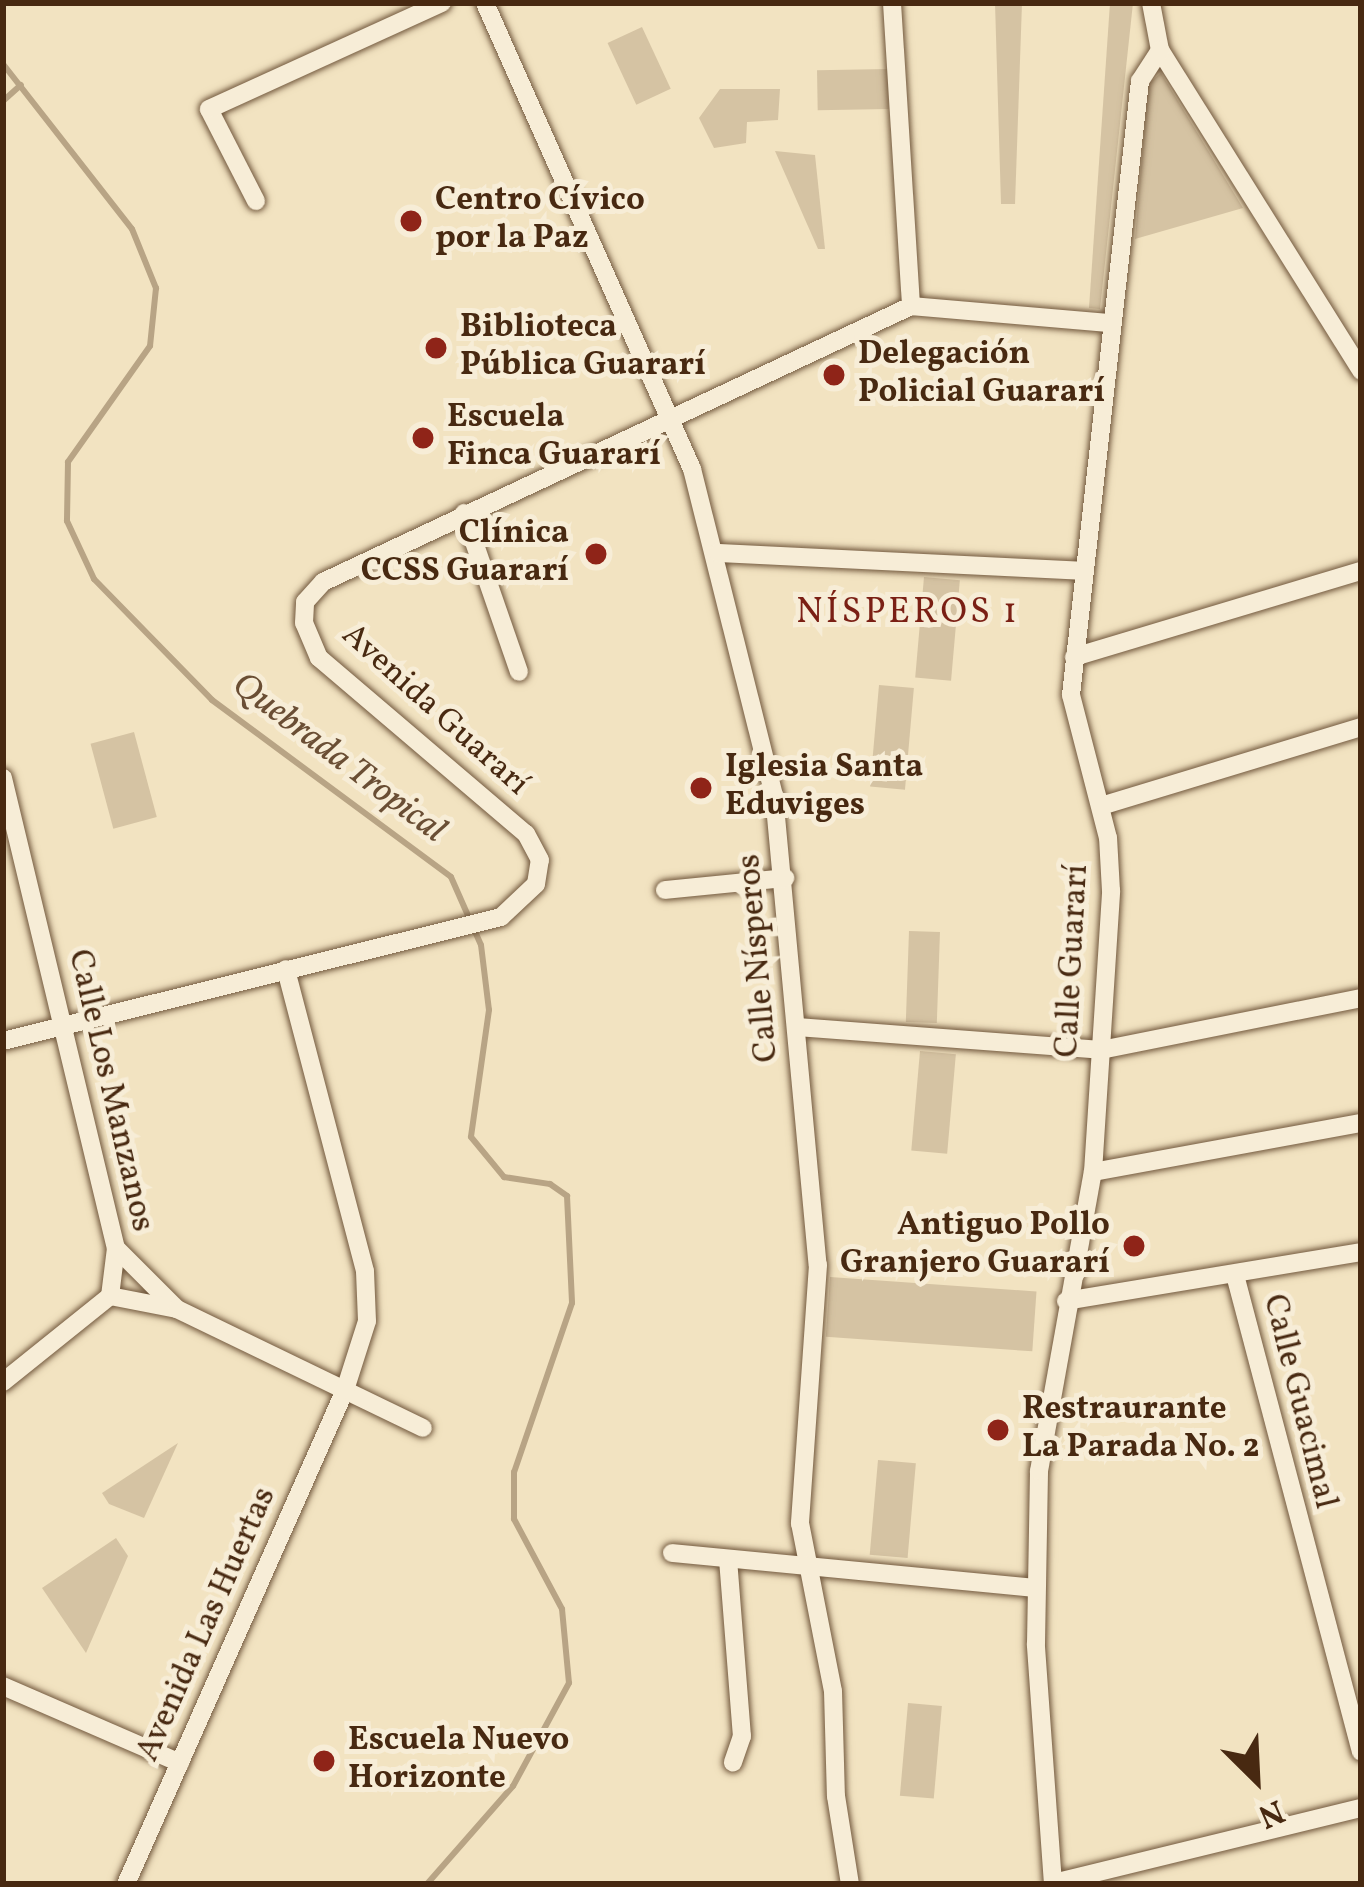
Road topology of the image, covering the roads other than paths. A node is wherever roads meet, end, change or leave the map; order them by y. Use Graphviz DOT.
graph roads {
  1 [pos="442,3"];
  2 [pos="485,3"];
  3 [pos="892,3"];
  4 [pos="1151,3"];
  5 [pos="1160,50"];
  6 [pos="256,200"];
  7 [pos="911,306"];
  8 [pos="1111,322"];
  9 [pos="1361,371"];
  10 [pos="669,419"];
  11 [pos="464,513"];
  12 [pos="718,553"];
  13 [pos="1083,571"];
  14 [pos="1361,571"];
  15 [pos="1075,657"];
  16 [pos="519,673"];
  17 [pos="1361,727"];
  18 [pos="3,778"];
  19 [pos="1101,806"];
  20 [pos="784,878"];
  21 [pos="664,890"];
  22 [pos="286,969"];
  23 [pos="1361,998"];
  24 [pos="61,1027"];
  25 [pos="797,1027"];
  26 [pos="3,1041"];
  27 [pos="1101,1050"];
  28 [pos="1361,1123"];
  29 [pos="1093,1172"];
  30 [pos="116,1248"];
  31 [pos="1361,1252"];
  32 [pos="1235,1276"];
  33 [pos="110,1296"];
  34 [pos="1066,1301"];
  35 [pos="177,1309"];
  36 [pos="3,1382"];
  37 [pos="345,1390"];
  38 [pos="423,1428"];
  39 [pos="672,1553"];
  40 [pos="728,1559"];
  41 [pos="804,1567"];
  42 [pos="1034,1588"];
  43 [pos="3,1686"];
  44 [pos="1361,1752"];
  45 [pos="733,1762"];
  46 [pos="180,1763"];
  47 [pos="1361,1808"];
  48 [pos="126,1884"];
  49 [pos="850,1884"];
  50 [pos="1053,1884"];
  1 -- 6 [label="street"];
  2 -- 10 [label="street, Calle Nísperos"];
  3 -- 7 [label="street"];
  4 -- 5 [label="street"];
  5 -- 8 [label="street, Calle Guararí"];
  5 -- 9 [label="street"];
  7 -- 8 [label="street, Avenida Guararí"];
  7 -- 10 [label="street, Avenida Guararí"];
  8 -- 13 [label="street, Calle Guararí"];
  10 -- 11 [label="street, Avenida Guararí"];
  10 -- 12 [label="street, Calle Nísperos"];
  11 -- 16 [label="street"];
  11 -- 22 [label="street, Avenida Guararí"];
  12 -- 13 [label="street"];
  12 -- 20 [label="street, Calle Nísperos"];
  13 -- 15 [label="street, Calle Guararí"];
  14 -- 15 [label="street"];
  15 -- 19 [label="street, Calle Guararí"];
  17 -- 19 [label="street"];
  18 -- 24 [label="street, Calle Los Manzanos"];
  19 -- 27 [label="street, Calle Guararí"];
  20 -- 21 [label="street"];
  20 -- 25 [label="street, Calle Nísperos"];
  22 -- 24 [label="street, Avenida Guararí"];
  22 -- 37 [label="street, Avenida Las Huertas"];
  23 -- 27 [label="street"];
  24 -- 26 [label="street, Avenida Guararí"];
  24 -- 30 [label="street, Calle Los Manzanos"];
  25 -- 27 [label="street"];
  25 -- 41 [label="street, Calle Nísperos"];
  27 -- 29 [label="street, Calle Guararí"];
  28 -- 29 [label="street"];
  29 -- 34 [label="street, Calle Guararí"];
  30 -- 33 [label="street, Calle Los Manzanos"];
  30 -- 35 [label="street"];
  31 -- 32 [label="street"];
  32 -- 34 [label="street"];
  32 -- 44 [label="street, Calle Guacimal"];
  33 -- 35 [label="street"];
  33 -- 36 [label="street"];
  34 -- 42 [label="street, Calle Guararí"];
  35 -- 37 [label="street"];
  37 -- 38 [label="street"];
  37 -- 46 [label="street, Avenida Las Huertas"];
  39 -- 40 [label="street"];
  40 -- 41 [label="street"];
  40 -- 45 [label="street"];
  41 -- 42 [label="street"];
  41 -- 49 [label="street, Calle Nísperos"];
  42 -- 50 [label="street, Calle Guararí"];
  43 -- 46 [label="street"];
  46 -- 48 [label="street, Avenida Las Huertas"];
  47 -- 50 [label="street"];
}
